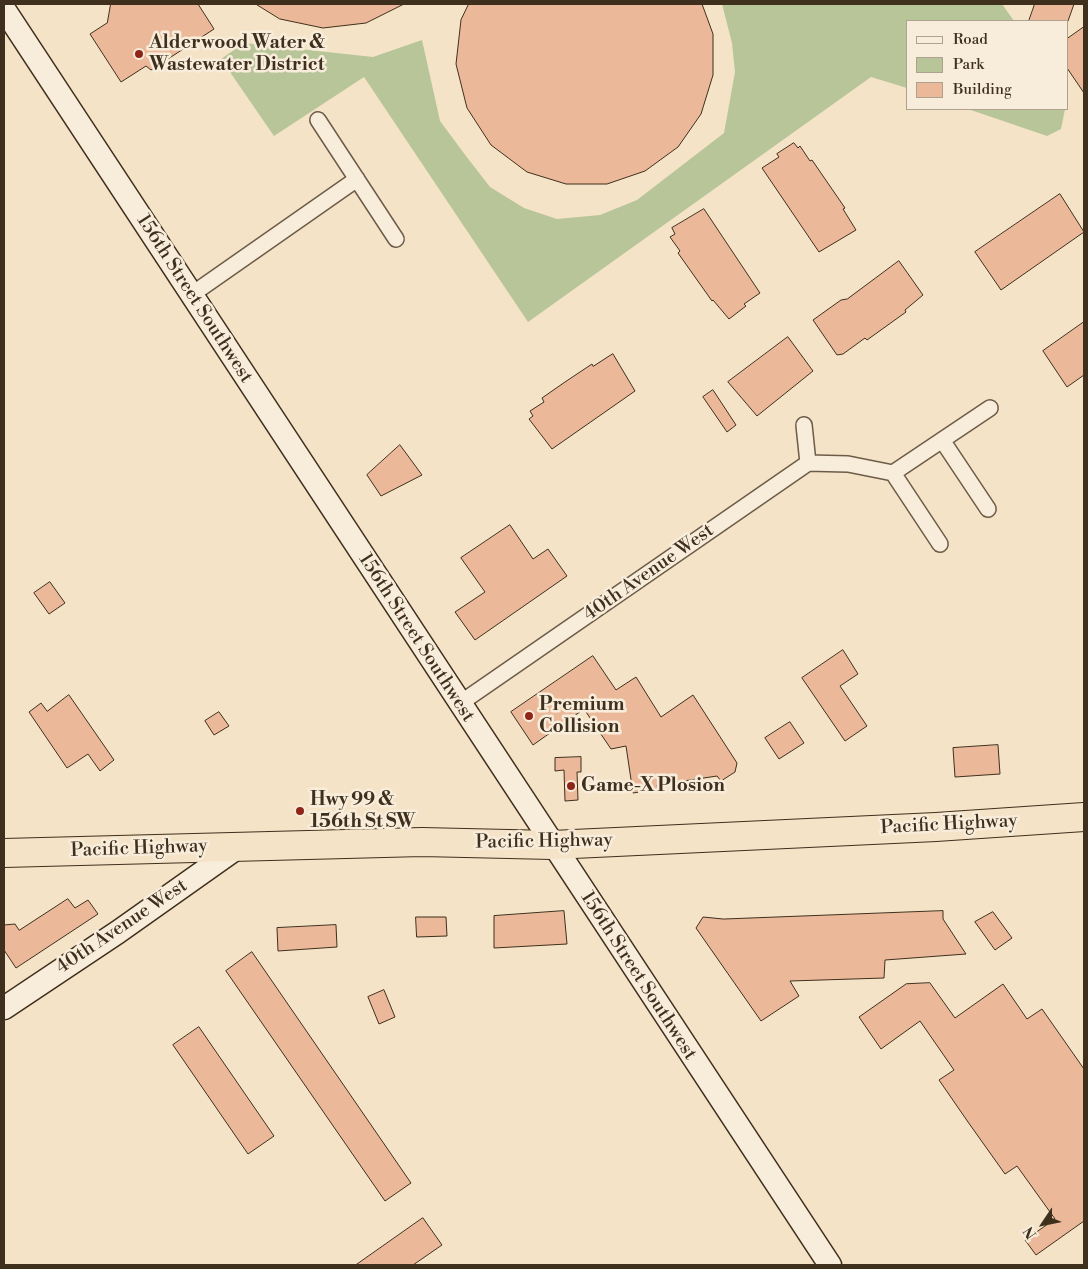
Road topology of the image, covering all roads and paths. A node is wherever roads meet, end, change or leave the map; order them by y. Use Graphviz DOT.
graph roads {
  1 [pos="4,9"];
  2 [pos="318,120"];
  3 [pos="357,179"];
  4 [pos="396,239"];
  5 [pos="191,295"];
  6 [pos="990,408"];
  7 [pos="804,425"];
  8 [pos="942,440"];
  9 [pos="808,463"];
  10 [pos="893,473"];
  11 [pos="988,509"];
  12 [pos="940,544"];
  13 [pos="459,704"];
  14 [pos="1084,817"];
  15 [pos="552,844"];
  16 [pos="241,846"];
  17 [pos="4,853"];
  18 [pos="4,1008"];
  19 [pos="830,1265"];
  1 -- 5 [label="street, 156th Street Southwest"];
  2 -- 3 [label="street"];
  3 -- 4 [label="street"];
  3 -- 5 [label="street"];
  5 -- 13 [label="street, 156th Street Southwest"];
  6 -- 8 [label="street"];
  7 -- 9 [label="street"];
  8 -- 10 [label="street"];
  8 -- 11 [label="street"];
  9 -- 10 [label="street"];
  9 -- 13 [label="street, 40th Avenue West"];
  10 -- 12 [label="street"];
  13 -- 15 [label="street, 156th Street Southwest"];
  14 -- 15 [label="highway, Pacific Highway"];
  15 -- 16 [label="highway, Pacific Highway"];
  15 -- 19 [label="street, 156th Street Southwest"];
  16 -- 17 [label="highway, Pacific Highway"];
  16 -- 18 [label="street, 40th Avenue West"];
}
